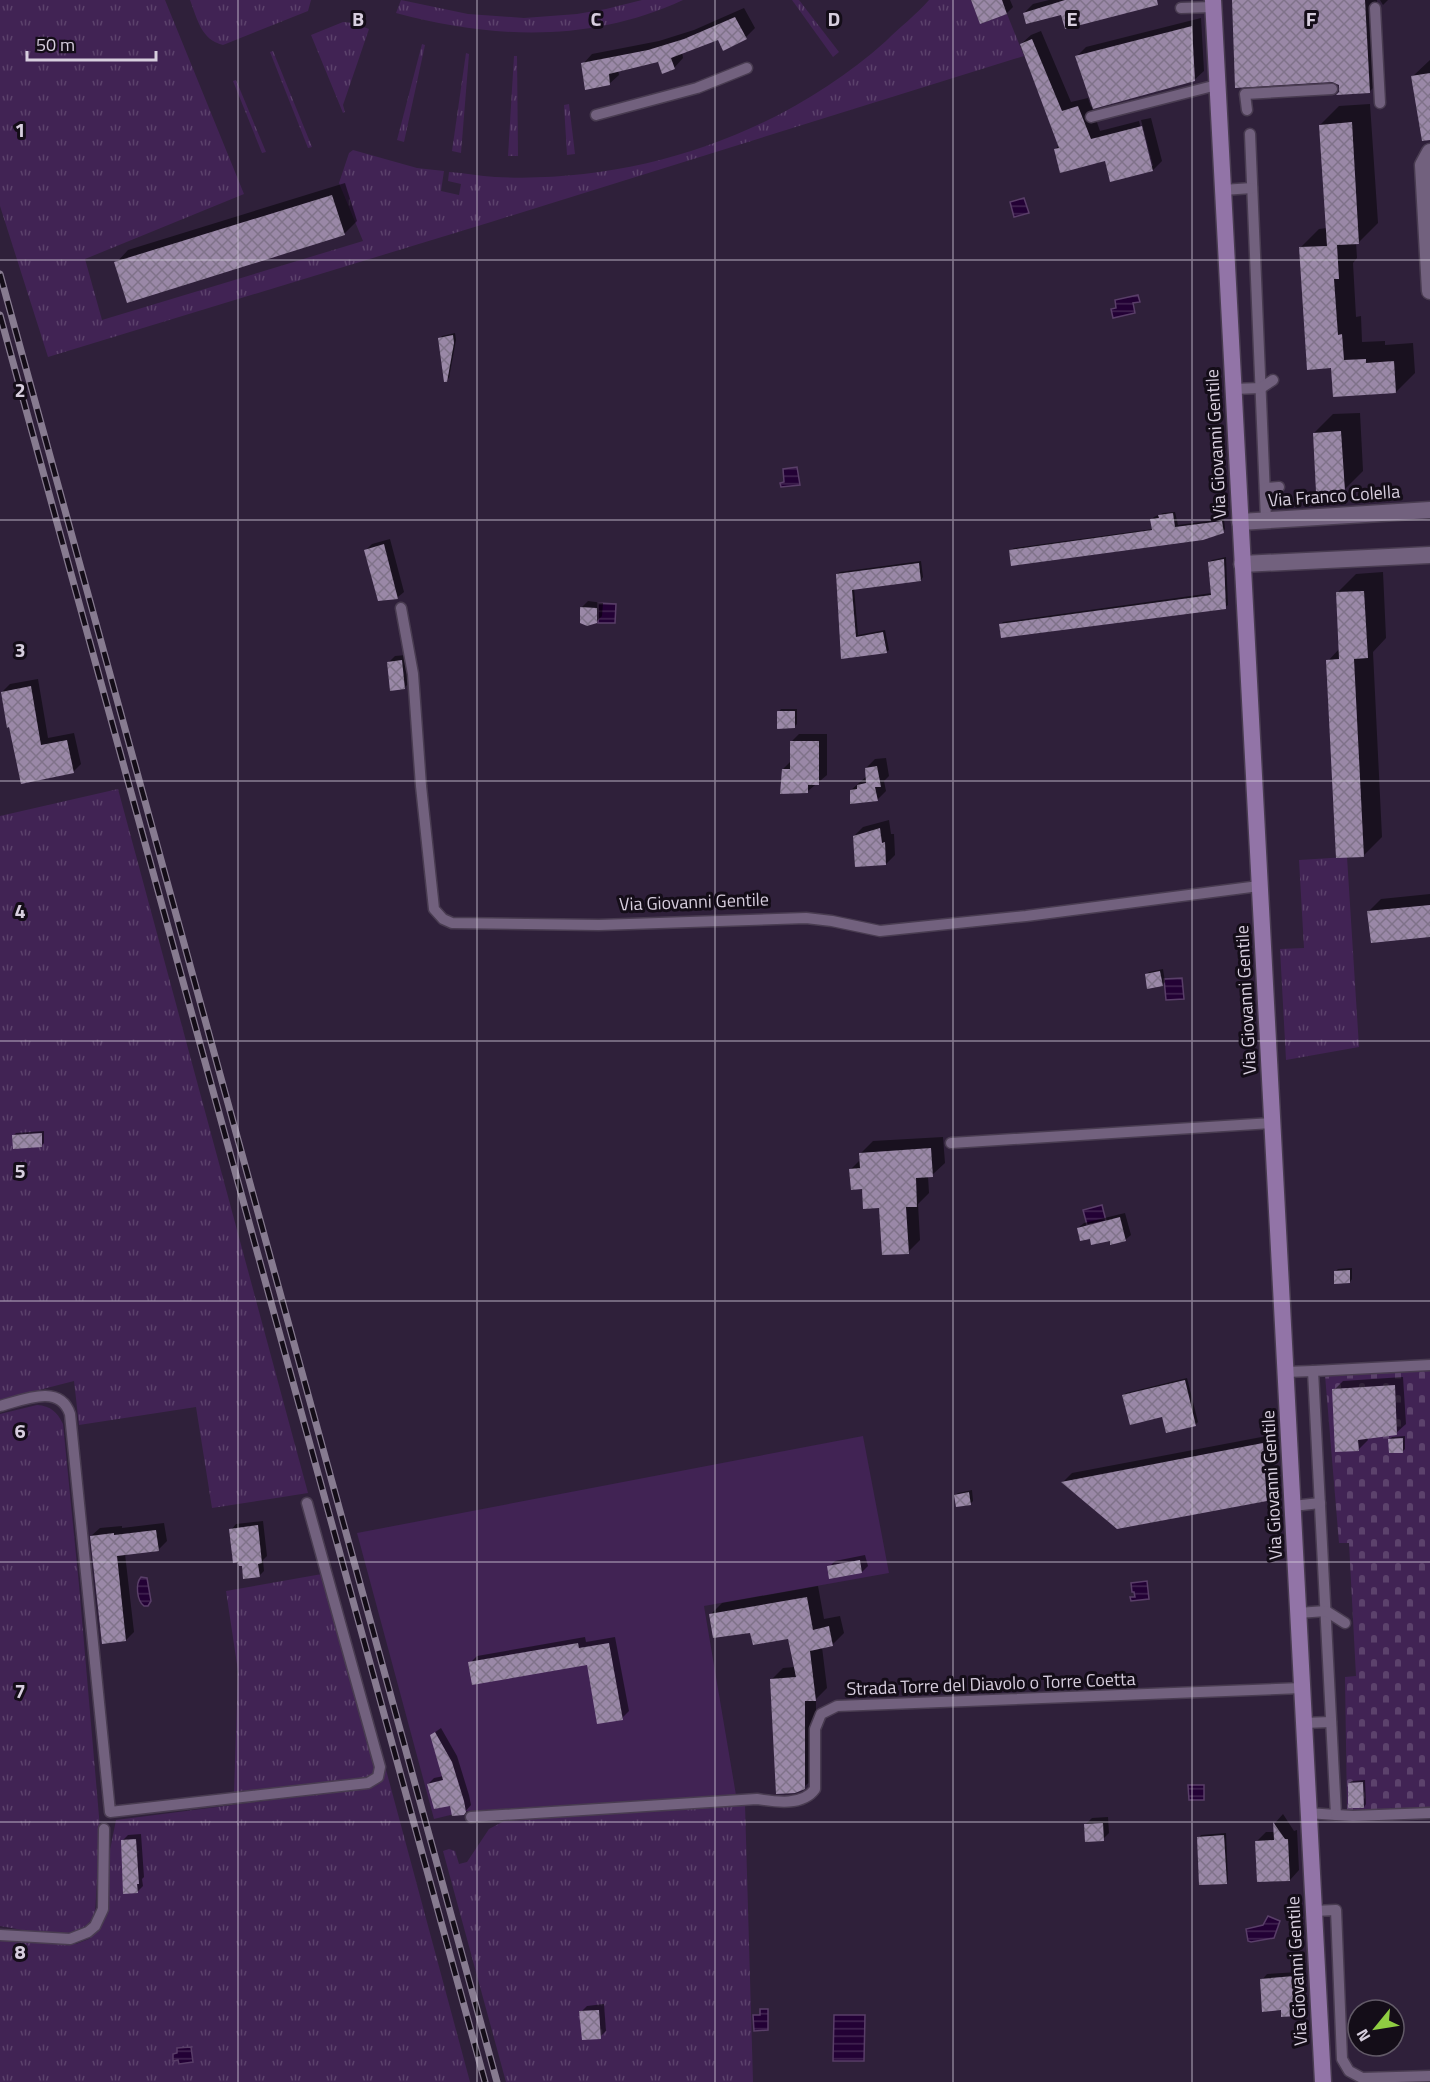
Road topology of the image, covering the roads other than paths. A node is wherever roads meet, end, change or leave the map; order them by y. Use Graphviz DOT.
graph roads {
  1 [pos="1213,3"];
  2 [pos="1181,8"];
  3 [pos="1375,8"];
  4 [pos="747,68"];
  5 [pos="1217,86"];
  6 [pos="1332,89"];
  7 [pos="1380,103"];
  8 [pos="1247,111"];
  9 [pos="596,115"];
  10 [pos="1091,117"];
  11 [pos="1250,134"];
  12 [pos="1427,159"];
  13 [pos="1252,188"];
  14 [pos="1223,190"];
  15 [pos="1430,291"];
  16 [pos="1273,380"];
  17 [pos="1261,388"];
  18 [pos="1233,389"];
  19 [pos="1280,486"];
  20 [pos="1265,488"];
  21 [pos="1430,510"];
  22 [pos="1266,520"];
  23 [pos="1240,522"];
  24 [pos="1430,555"];
  25 [pos="1242,564"];
  26 [pos="401,608"];
  27 [pos="1259,886"];
  28 [pos="1273,1123"];
  29 [pos="951,1143"];
  30 [pos="1430,1365"];
  31 [pos="1313,1371"];
  32 [pos="1285,1372"];
  33 [pos="0,1406"];
  34 [pos="307,1503"];
  35 [pos="1320,1503"];
  36 [pos="1293,1506"];
  37 [pos="1326,1611"];
  38 [pos="1298,1613"];
  39 [pos="1345,1623"];
  40 [pos="1302,1688"];
  41 [pos="1331,1722"];
  42 [pos="1303,1723"];
  43 [pos="1308,1813"];
  44 [pos="1430,1813"];
  45 [pos="1336,1815"];
  46 [pos="471,1817"];
  47 [pos="104,1830"];
  48 [pos="1314,1911"];
  49 [pos="0,1935"];
  50 [pos="1430,2076"];
  51 [pos="1323,2082"];
  1 -- 2 [label="lane"];
  1 -- 5 [label="main road, Via Giovanni Gentile"];
  3 -- 7 [label="lane"];
  4 -- 9 [label="lane"];
  5 -- 10 [label="lane"];
  5 -- 14 [label="main road, Via Giovanni Gentile"];
  6 -- 8 [label="lane"];
  11 -- 13 [label="lane"];
  12 -- 15 [label="street"];
  13 -- 14 [label="lane"];
  13 -- 17 [label="lane"];
  14 -- 18 [label="main road, Via Giovanni Gentile"];
  16 -- 17 [label="lane"];
  17 -- 18 [label="lane"];
  17 -- 20 [label="lane"];
  18 -- 23 [label="main road, Via Giovanni Gentile"];
  19 -- 20 [label="lane"];
  20 -- 22 [label="lane"];
  21 -- 22 [label="street, Via Franco Colella"];
  22 -- 23 [label="street, Via Franco Colella"];
  23 -- 25 [label="main road, Via Giovanni Gentile"];
  24 -- 25 [label="street"];
  25 -- 27 [label="main road, Via Giovanni Gentile"];
  26 -- 27 [label="lane, Via Giovanni Gentile"];
  27 -- 28 [label="main road, Via Giovanni Gentile"];
  28 -- 29 [label="lane"];
  28 -- 32 [label="main road, Via Giovanni Gentile"];
  30 -- 31 [label="lane"];
  31 -- 32 [label="lane"];
  31 -- 35 [label="lane"];
  32 -- 36 [label="main road, Via Giovanni Gentile"];
  33 -- 34 [label="lane"];
  35 -- 36 [label="lane"];
  35 -- 37 [label="lane"];
  36 -- 38 [label="main road, Via Giovanni Gentile"];
  37 -- 38 [label="lane"];
  37 -- 39 [label="lane"];
  37 -- 41 [label="lane"];
  38 -- 40 [label="main road, Via Giovanni Gentile"];
  40 -- 42 [label="main road, Via Giovanni Gentile"];
  40 -- 46 [label="lane, Strada Torre del Diavolo o Torre Coetta"];
  41 -- 42 [label="lane"];
  41 -- 45 [label="lane"];
  42 -- 43 [label="main road, Via Giovanni Gentile"];
  43 -- 45 [label="lane"];
  43 -- 48 [label="main road, Via Giovanni Gentile"];
  44 -- 45 [label="lane"];
  47 -- 49 [label="lane"];
  48 -- 50 [label="lane"];
  48 -- 51 [label="main road, Via Giovanni Gentile"];
}
